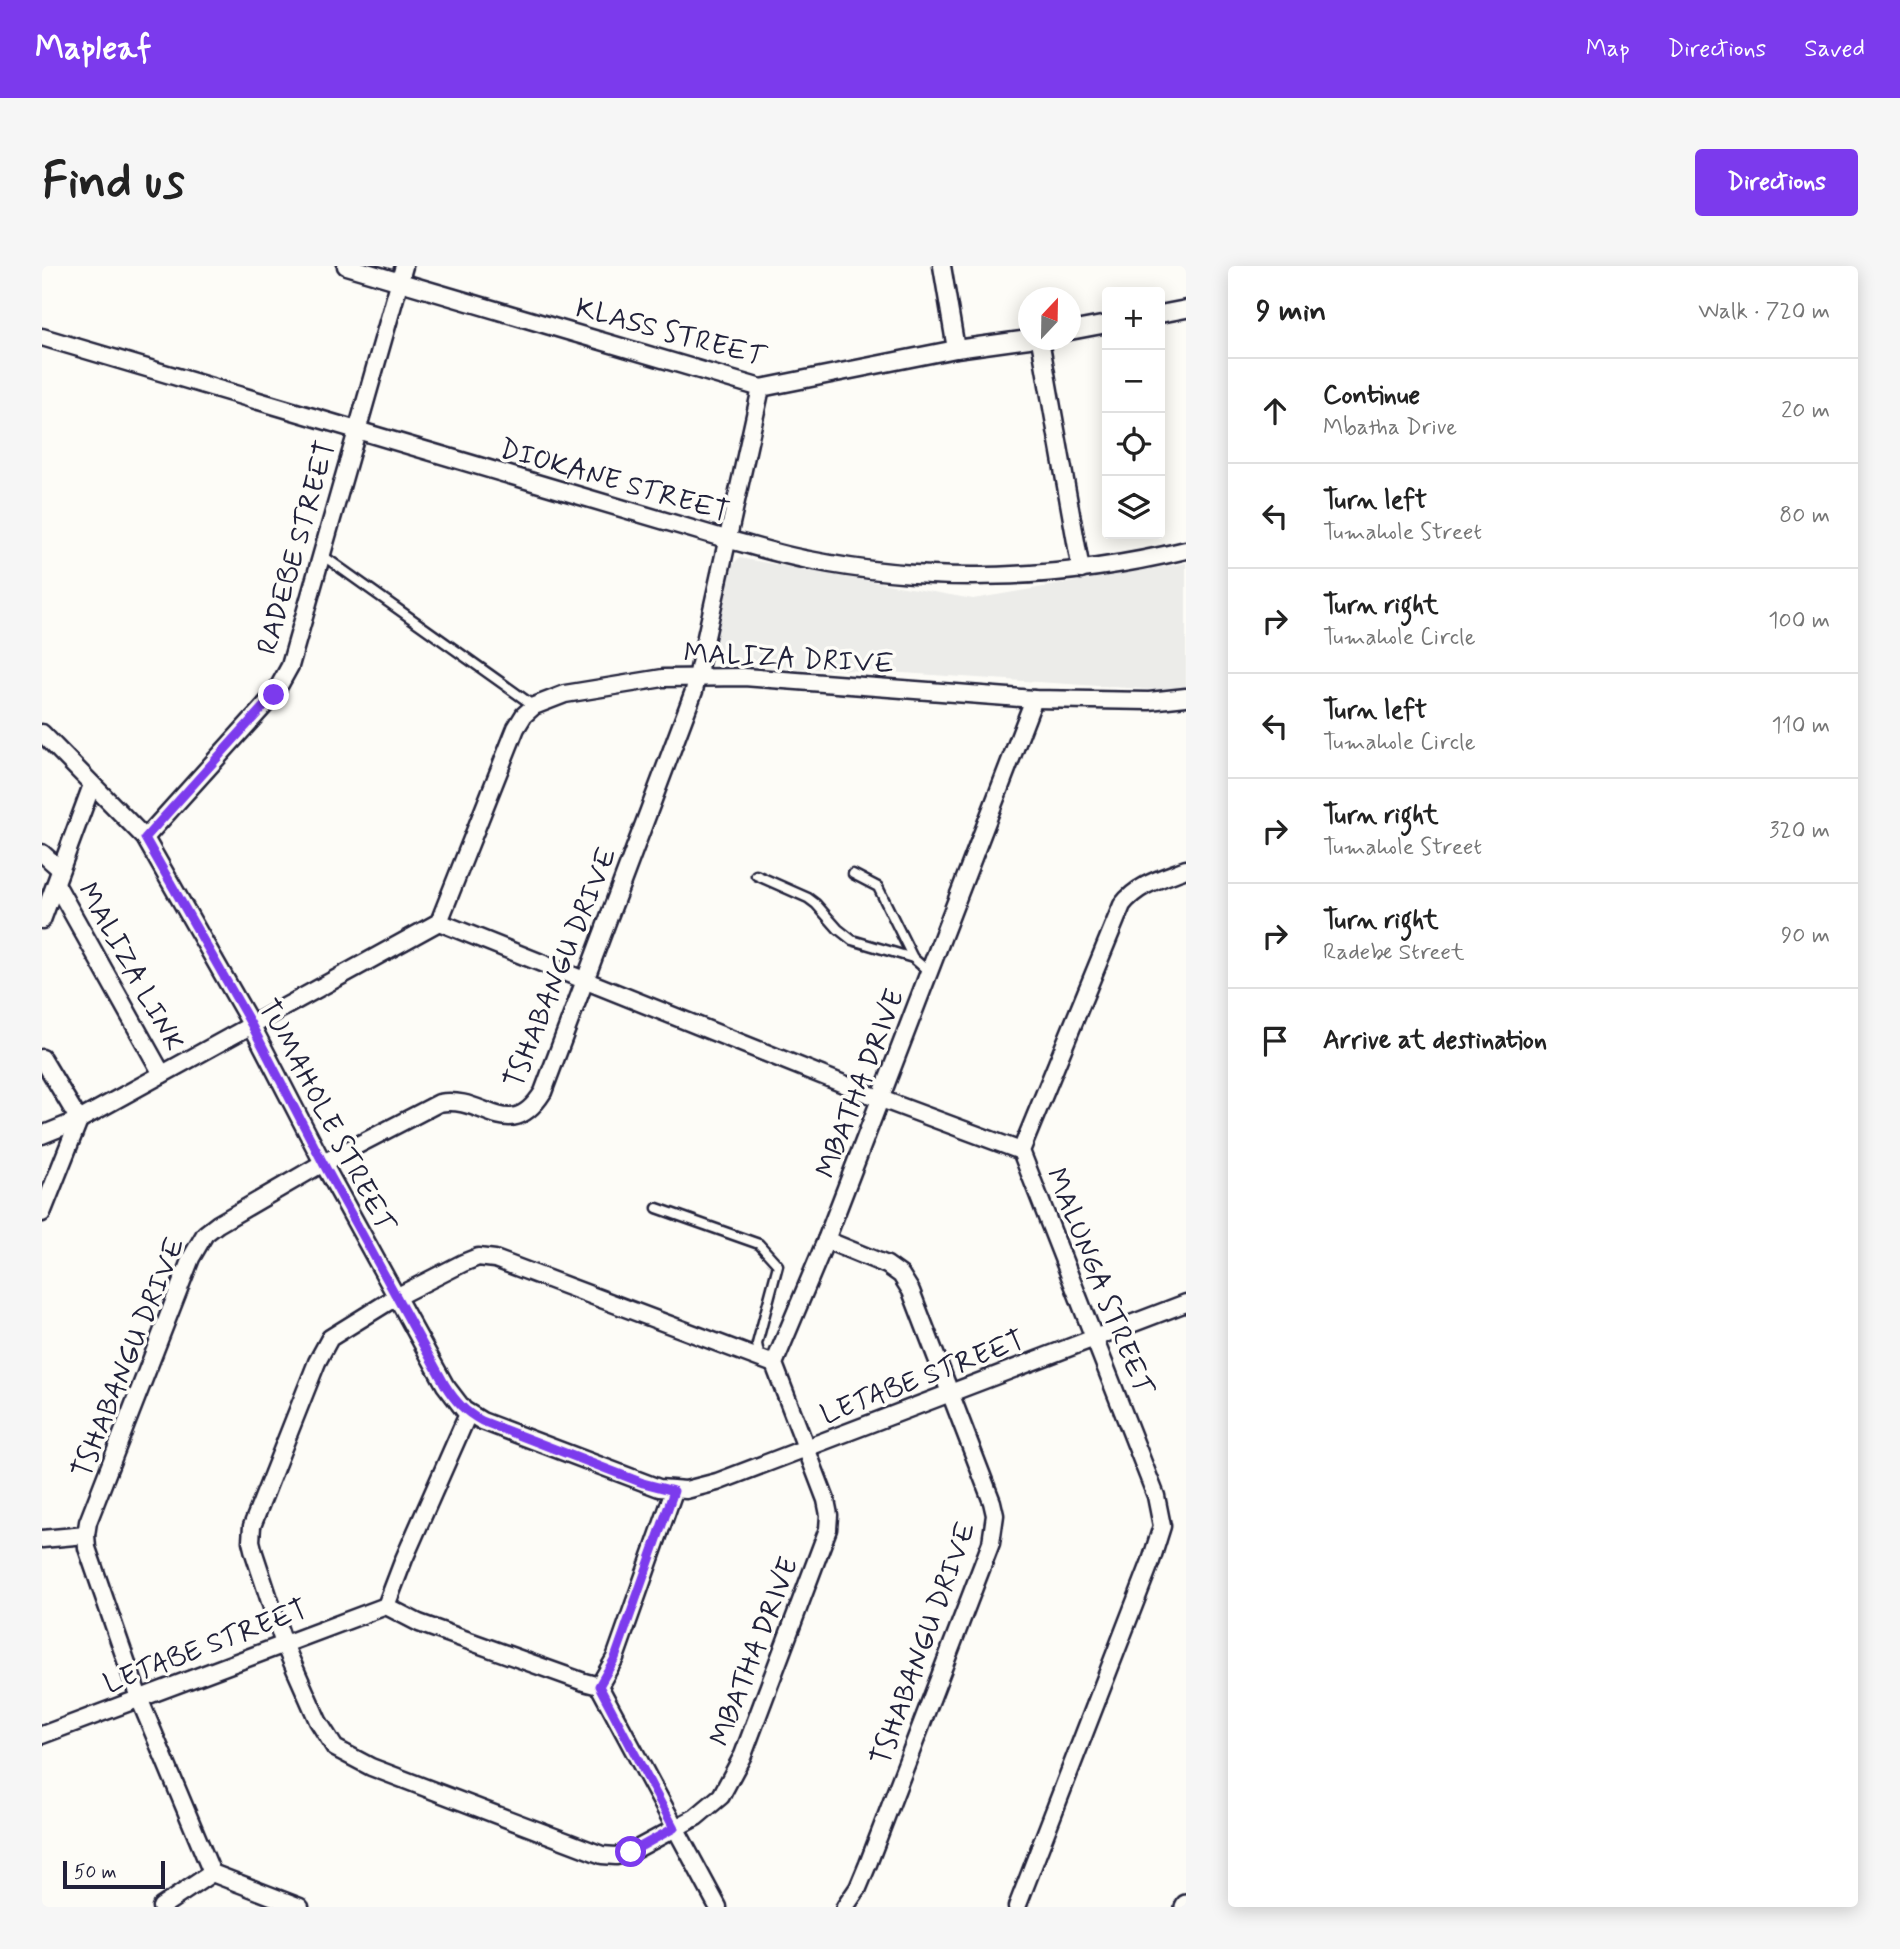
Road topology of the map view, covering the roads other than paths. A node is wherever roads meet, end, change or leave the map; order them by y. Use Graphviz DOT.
graph roads {
  1 [pos="346,266"];
  2 [pos="942,266"];
  3 [pos="402,274"];
  4 [pos="1186,309"];
  5 [pos="1165,313"];
  6 [pos="1102,325"];
  7 [pos="1081,329"];
  8 [pos="42,337"];
  9 [pos="1018,340"];
  10 [pos="956,349"];
  11 [pos="1042,350"];
  12 [pos="761,388"];
  13 [pos="356,430"];
  14 [pos="726,539"];
  15 [pos="1186,550"];
  16 [pos="321,555"];
  17 [pos="1081,570"];
  18 [pos="698,676"];
  19 [pos="1186,697"];
  20 [pos="1034,699"];
  21 [pos="534,706"];
  22 [pos="42,733"];
  23 [pos="92,785"];
  24 [pos="145,838"];
  25 [pos="42,853"];
  26 [pos="1186,869"];
  27 [pos="853,874"];
  28 [pos="756,875"];
  29 [pos="58,877"];
  30 [pos="42,920"];
  31 [pos="439,922"];
  32 [pos="914,958"];
  33 [pos="929,972"];
  34 [pos="585,981"];
  35 [pos="251,1024"];
  36 [pos="42,1058"];
  37 [pos="162,1074"];
  38 [pos="881,1099"];
  39 [pos="79,1120"];
  40 [pos="42,1135"];
  41 [pos="1021,1151"];
  42 [pos="323,1163"];
  43 [pos="657,1208"];
  44 [pos="42,1213"];
  45 [pos="827,1240"];
  46 [pos="396,1297"];
  47 [pos="1186,1303"];
  48 [pos="1096,1338"];
  49 [pos="767,1361"];
  50 [pos="952,1392"];
  51 [pos="468,1414"];
  52 [pos="807,1448"];
  53 [pos="674,1491"];
  54 [pos="86,1535"];
  55 [pos="42,1539"];
  56 [pos="386,1606"];
  57 [pos="284,1644"];
  58 [pos="599,1686"];
  59 [pos="139,1698"];
  60 [pos="42,1735"];
  61 [pos="674,1828"];
  62 [pos="212,1873"];
  63 [pos="161,1907"];
  64 [pos="300,1907"];
  65 [pos="718,1907"];
  66 [pos="845,1907"];
  67 [pos="1017,1907"];
  1 -- 3 [label="street, KLASS STREET"];
  2 -- 10 [label="street"];
  3 -- 12 [label="street, KLASS STREET"];
  3 -- 13 [label="street, RADEBE STREET"];
  4 -- 5 [label="street"];
  6 -- 7 [label="street"];
  8 -- 13 [label="street, DIOKANE STREET"];
  9 -- 10 [label="street, KLASS STREET"];
  10 -- 12 [label="street, KLASS STREET"];
  11 -- 17 [label="street"];
  12 -- 14 [label="street, TSHABANGU DRIVE"];
  13 -- 14 [label="street, DIOKANE STREET"];
  13 -- 16 [label="street, RADEBE STREET"];
  14 -- 17 [label="street, DIOKANE STREET"];
  14 -- 18 [label="street, TSHABANGU DRIVE"];
  15 -- 17 [label="street, DIOKANE STREET"];
  16 -- 21 [label="lane"];
  16 -- 24 [label="street, RADEBE STREET"];
  18 -- 20 [label="street, MALIZA DRIVE"];
  18 -- 21 [label="street, MALIZA DRIVE"];
  18 -- 34 [label="street, TSHABANGU DRIVE"];
  19 -- 20 [label="street"];
  20 -- 33 [label="street, MBATHA DRIVE"];
  21 -- 31 [label="street"];
  22 -- 23 [label="street, TUMAHOLE STREET"];
  23 -- 24 [label="street, TUMAHOLE STREET"];
  23 -- 29 [label="street"];
  24 -- 35 [label="street, TUMAHOLE STREET"];
  25 -- 29 [label="street, MALIZA LINK"];
  26 -- 41 [label="street, MALUNGA STREET"];
  27 -- 32 [label="lane"];
  28 -- 32 [label="lane"];
  29 -- 30 [label="street"];
  29 -- 37 [label="street, MALIZA LINK"];
  31 -- 34 [label="street"];
  31 -- 35 [label="street"];
  32 -- 33 [label="lane"];
  33 -- 38 [label="street, MBATHA DRIVE"];
  34 -- 38 [label="street"];
  34 -- 42 [label="street, TSHABANGU DRIVE"];
  35 -- 37 [label="street"];
  35 -- 42 [label="street, TUMAHOLE STREET"];
  36 -- 39 [label="street"];
  37 -- 39 [label="street"];
  38 -- 41 [label="street"];
  38 -- 45 [label="street, MBATHA DRIVE"];
  39 -- 40 [label="street"];
  39 -- 44 [label="street"];
  41 -- 48 [label="street, MALUNGA STREET"];
  42 -- 46 [label="street, TUMAHOLE STREET"];
  42 -- 54 [label="street, TSHABANGU DRIVE"];
  43 -- 49 [label="lane"];
  45 -- 49 [label="street, MBATHA DRIVE"];
  45 -- 50 [label="street, TSHABANGU DRIVE"];
  46 -- 49 [label="street, MBATHA DRIVE"];
  46 -- 51 [label="street, TUMAHOLE STREET"];
  46 -- 57 [label="street, MBATHA DRIVE"];
  47 -- 48 [label="street, LETABE STREET"];
  48 -- 50 [label="street, LETABE STREET"];
  48 -- 67 [label="street, MALUNGA STREET"];
  49 -- 52 [label="street, MBATHA DRIVE"];
  50 -- 52 [label="street, LETABE STREET"];
  50 -- 66 [label="street, TSHABANGU DRIVE"];
  51 -- 53 [label="street"];
  51 -- 56 [label="street"];
  52 -- 53 [label="street, LETABE STREET"];
  52 -- 61 [label="street, MBATHA DRIVE"];
  53 -- 58 [label="street"];
  54 -- 55 [label="street"];
  54 -- 59 [label="street"];
  56 -- 57 [label="street, LETABE STREET"];
  56 -- 58 [label="street"];
  57 -- 59 [label="street, LETABE STREET"];
  57 -- 61 [label="street, MBATHA DRIVE"];
  58 -- 61 [label="street"];
  59 -- 60 [label="street, LETABE STREET"];
  59 -- 62 [label="street"];
  61 -- 65 [label="street"];
  62 -- 63 [label="street"];
  62 -- 64 [label="street"];
}
